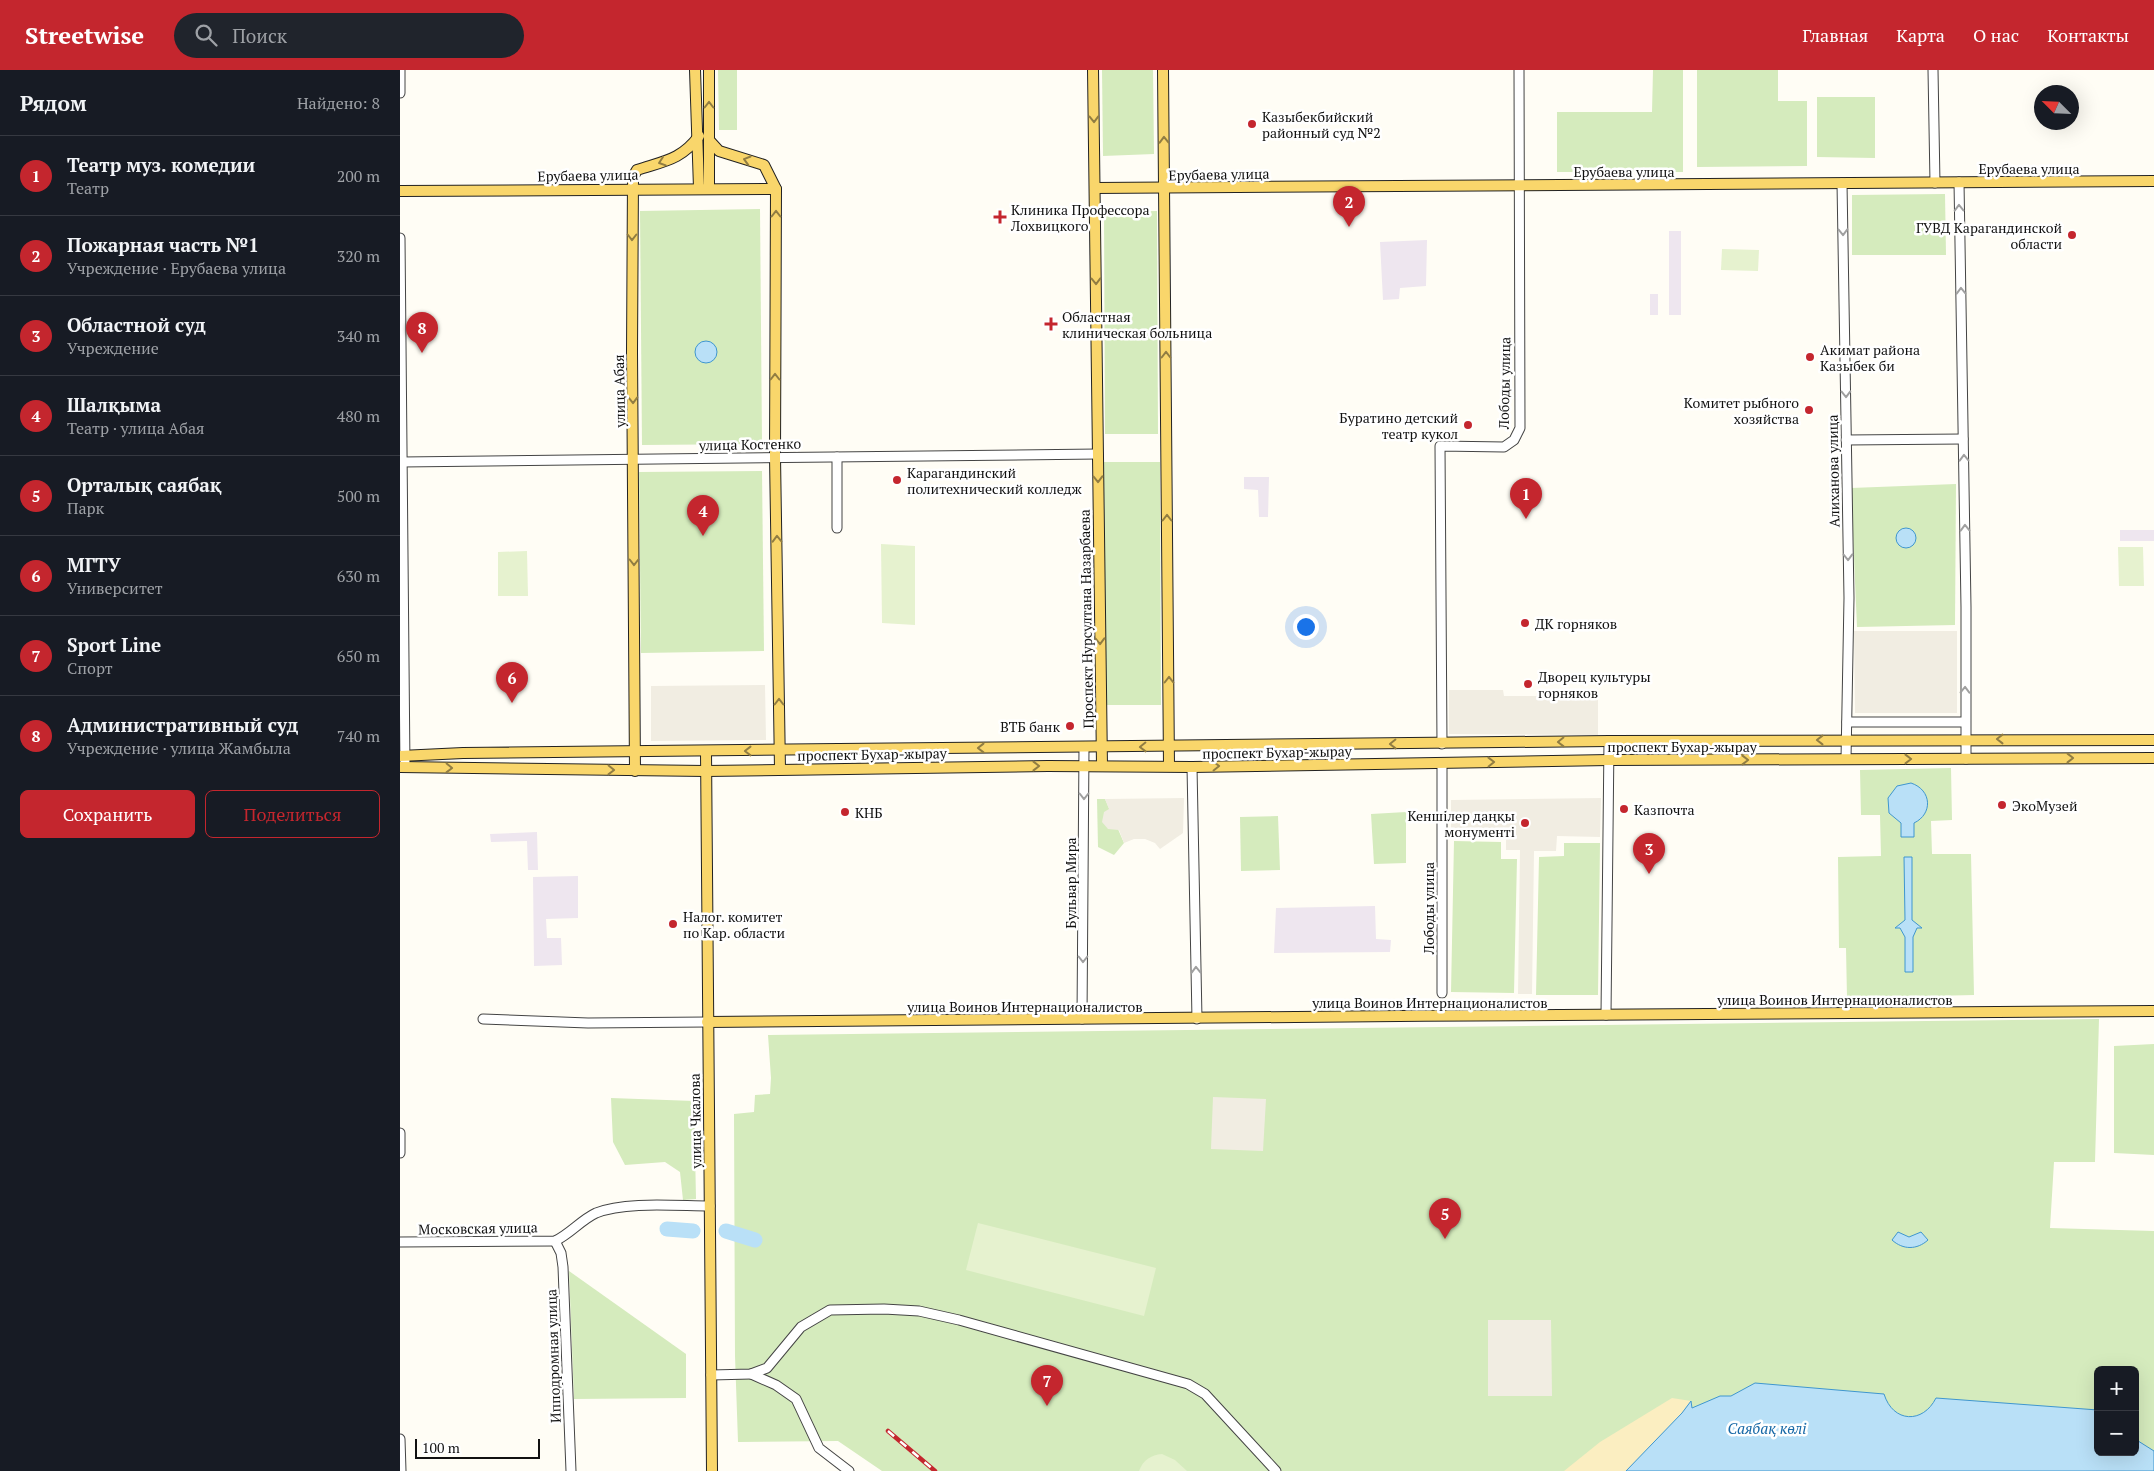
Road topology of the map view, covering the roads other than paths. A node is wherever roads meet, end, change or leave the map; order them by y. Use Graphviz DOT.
graph roads {
  1 [pos="400,70"];
  2 [pos="695,70"];
  3 [pos="710,70"];
  4 [pos="1093,70"];
  5 [pos="1163,70"];
  6 [pos="1518,70"];
  7 [pos="1934,70"];
  8 [pos="400,93"];
  9 [pos="699,136"];
  10 [pos="709,140"];
  11 [pos="2154,181"];
  12 [pos="1958,182"];
  13 [pos="1842,183"];
  14 [pos="1935,183"];
  15 [pos="1519,184"];
  16 [pos="632,188"];
  17 [pos="704,188"];
  18 [pos="1095,188"];
  19 [pos="776,189"];
  20 [pos="1164,189"];
  21 [pos="400,191"];
  22 [pos="400,238"];
  23 [pos="1963,439"];
  24 [pos="1846,440"];
  25 [pos="1098,454"];
  26 [pos="837,457"];
  27 [pos="775,458"];
  28 [pos="634,459"];
  29 [pos="402,462"];
  30 [pos="837,528"];
  31 [pos="1847,722"];
  32 [pos="1965,722"];
  33 [pos="1965,739"];
  34 [pos="1846,740"];
  35 [pos="2154,740"];
  36 [pos="1609,741"];
  37 [pos="1442,744"];
  38 [pos="1084,747"];
  39 [pos="1102,747"];
  40 [pos="1169,747"];
  41 [pos="779,750"];
  42 [pos="706,751"];
  43 [pos="635,752"];
  44 [pos="403,756"];
  45 [pos="2154,758"];
  46 [pos="1846,759"];
  47 [pos="1966,759"];
  48 [pos="1609,760"];
  49 [pos="1442,763"];
  50 [pos="1084,766"];
  51 [pos="1102,766"];
  52 [pos="1169,766"];
  53 [pos="403,767"];
  54 [pos="1192,767"];
  55 [pos="780,769"];
  56 [pos="635,771"];
  57 [pos="706,771"];
  58 [pos="1442,993"];
  59 [pos="2154,1011"];
  60 [pos="1606,1016"];
  61 [pos="483,1019"];
  62 [pos="1082,1019"];
  63 [pos="1196,1019"];
  64 [pos="707,1022"];
  65 [pos="400,1133"];
  66 [pos="400,1153"];
  67 [pos="710,1206"];
  68 [pos="555,1241"];
  69 [pos="400,1242"];
  70 [pos="751,1374"];
  71 [pos="711,1375"];
  72 [pos="400,1439"];
  73 [pos="401,1471"];
  74 [pos="571,1471"];
  75 [pos="712,1471"];
  76 [pos="849,1471"];
  77 [pos="1276,1471"];
  1 -- 8 [label="street"];
  2 -- 9 [label="main road"];
  10 -- 3 [label="main road, one-way"];
  4 -- 18 [label="main road, Проспект Нурсултана Назарбаева, one-way"];
  20 -- 5 [label="main road, one-way"];
  6 -- 15 [label="street, Лободы улица"];
  7 -- 14 [label="street"];
  9 -- 16 [label="main road, улица Абая, one-way"];
  9 -- 17 [label="main road"];
  10 -- 17 [label="main road"];
  19 -- 10 [label="main road, one-way"];
  11 -- 12 [label="main road, Ерубаева улица"];
  12 -- 14 [label="main road, Ерубаева улица"];
  23 -- 12 [label="street, one-way"];
  13 -- 14 [label="main road, Ерубаева улица"];
  13 -- 15 [label="main road, Ерубаева улица"];
  13 -- 24 [label="street, Алиханова улица, one-way"];
  15 -- 20 [label="main road, Ерубаева улица"];
  15 -- 37 [label="street, Лободы улица"];
  16 -- 17 [label="main road, Ерубаева улица"];
  16 -- 21 [label="main road, Ерубаева улица"];
  16 -- 28 [label="main road, улица Абая, one-way"];
  17 -- 19 [label="main road, Ерубаева улица"];
  18 -- 20 [label="main road, Ерубаева улица"];
  18 -- 25 [label="main road, Проспект Нурсултана Назарбаева, one-way"];
  27 -- 19 [label="main road, one-way"];
  40 -- 20 [label="main road, one-way"];
  22 -- 29 [label="street"];
  23 -- 24 [label="street"];
  32 -- 23 [label="street, one-way"];
  24 -- 31 [label="street, Алиханова улица, one-way"];
  25 -- 26 [label="street, улица Костенко"];
  25 -- 39 [label="main road, Проспект Нурсултана Назарбаева, one-way"];
  26 -- 27 [label="street, улица Костенко"];
  26 -- 30 [label="street"];
  27 -- 28 [label="street, улица Костенко"];
  41 -- 27 [label="main road, one-way"];
  28 -- 29 [label="street, улица Костенко"];
  28 -- 43 [label="main road, улица Абая, one-way"];
  29 -- 44 [label="street"];
  31 -- 32 [label="street"];
  31 -- 34 [label="street, Алиханова улица"];
  32 -- 33 [label="street"];
  33 -- 34 [label="main road, проспект Бухар-жырау"];
  35 -- 33 [label="main road, проспект Бухар-жырау, one-way"];
  33 -- 47 [label="street"];
  34 -- 36 [label="main road, проспект Бухар-жырау, one-way"];
  34 -- 46 [label="street, Алиханова улица"];
  36 -- 37 [label="main road, проспект Бухар-жырау, one-way"];
  36 -- 48 [label="street"];
  37 -- 40 [label="main road, проспект Бухар-жырау, one-way"];
  38 -- 39 [label="main road, проспект Бухар-жырау"];
  38 -- 41 [label="main road, проспект Бухар-жырау, one-way"];
  38 -- 50 [label="street, Бульвар Мира"];
  40 -- 39 [label="main road, проспект Бухар-жырау, one-way"];
  39 -- 51 [label="main road, Проспект Нурсултана Назарбаева"];
  40 -- 52 [label="main road"];
  41 -- 42 [label="main road, проспект Бухар-жырау, one-way"];
  41 -- 55 [label="main road"];
  42 -- 43 [label="main road, проспект Бухар-жырау"];
  42 -- 57 [label="main road, улица Чкалова"];
  43 -- 44 [label="main road, проспект Бухар-жырау"];
  43 -- 56 [label="main road, улица Абая"];
  44 -- 53 [label="street"];
  47 -- 45 [label="main road, проспект Бухар-жырау, one-way"];
  46 -- 47 [label="main road, проспект Бухар-жырау, one-way"];
  48 -- 46 [label="main road, проспект Бухар-жырау, one-way"];
  49 -- 48 [label="main road, проспект Бухар-жырау, one-way"];
  48 -- 60 [label="street"];
  54 -- 49 [label="main road, проспект Бухар-жырау, one-way"];
  49 -- 58 [label="street, Лободы улица"];
  50 -- 51 [label="main road, проспект Бухар-жырау"];
  55 -- 50 [label="main road, проспект Бухар-жырау, one-way"];
  50 -- 62 [label="street, Бульвар Мира, one-way"];
  51 -- 52 [label="main road, проспект Бухар-жырау"];
  52 -- 54 [label="main road, проспект Бухар-жырау"];
  53 -- 56 [label="main road, проспект Бухар-жырау, one-way"];
  63 -- 54 [label="street, one-way"];
  55 -- 57 [label="main road, проспект Бухар-жырау"];
  56 -- 57 [label="main road, проспект Бухар-жырау"];
  57 -- 64 [label="main road, улица Чкалова"];
  59 -- 60 [label="main road, улица Воинов Интернационалистов"];
  60 -- 63 [label="main road, улица Воинов Интернационалистов"];
  61 -- 64 [label="street"];
  62 -- 63 [label="main road, улица Воинов Интернационалистов"];
  62 -- 64 [label="main road, улица Воинов Интернационалистов"];
  64 -- 67 [label="main road, улица Чкалова"];
  65 -- 66 [label="street"];
  67 -- 68 [label="street"];
  67 -- 71 [label="main road, улица Чкалова"];
  68 -- 69 [label="street, Московская улица"];
  68 -- 74 [label="street, Ипподромная улица"];
  70 -- 71 [label="street"];
  70 -- 76 [label="street"];
  70 -- 77 [label="street"];
  71 -- 75 [label="main road, улица Чкалова"];
  72 -- 73 [label="street"];
}
